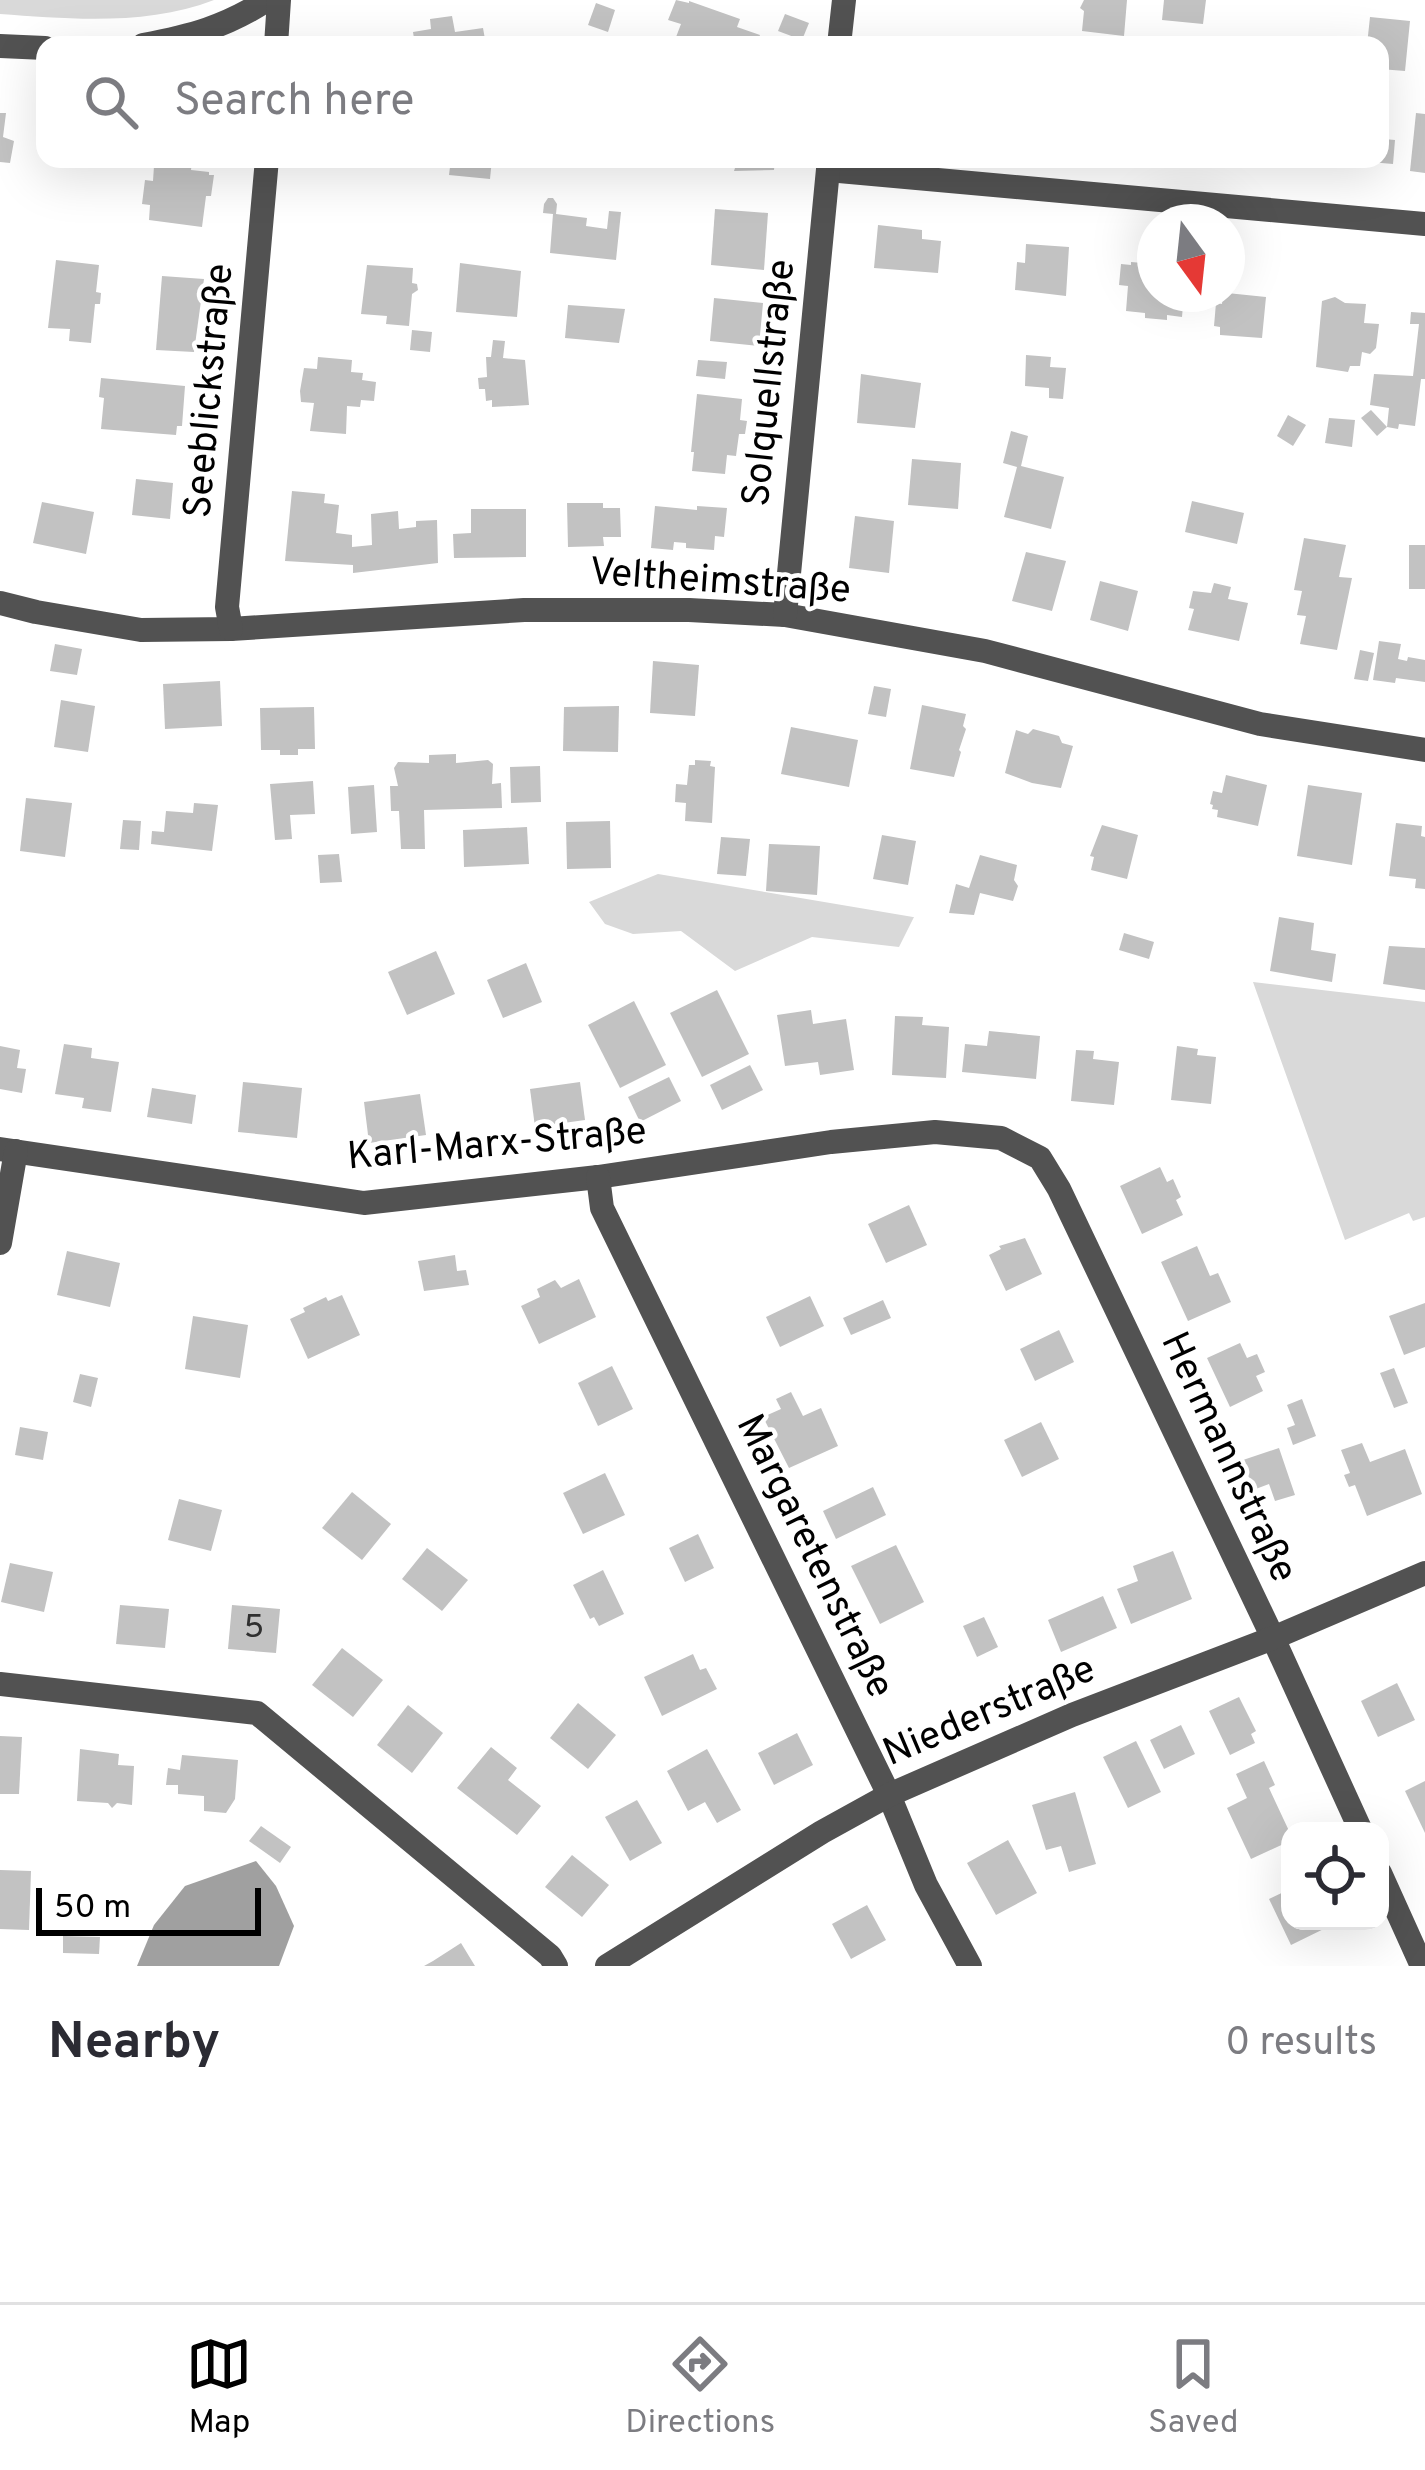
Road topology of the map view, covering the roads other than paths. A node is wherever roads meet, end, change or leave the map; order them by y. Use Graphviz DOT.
graph roads {
  1 [pos="267,0"];
  2 [pos="279,0"];
  3 [pos="844,0"];
  4 [pos="191,36"];
  5 [pos="277,36"];
  6 [pos="840,36"];
  7 [pos="0,46"];
  8 [pos="36,48"];
  9 [pos="266,168"];
  10 [pos="828,168"];
  11 [pos="858,168"];
  12 [pos="1425,224"];
  13 [pos="0,603"];
  14 [pos="785,615"];
  15 [pos="231,629"];
  16 [pos="1425,750"];
  17 [pos="1001,1138"];
  18 [pos="8,1150"];
  19 [pos="598,1177"];
  20 [pos="0,1243"];
  21 [pos="1425,1573"];
  22 [pos="1273,1637"];
  23 [pos="0,1684"];
  24 [pos="889,1795"];
  25 [pos="1357,1822"];
  26 [pos="1389,1894"];
  27 [pos="556,1966"];
  28 [pos="607,1966"];
  29 [pos="970,1966"];
  30 [pos="1422,1966"];
  1 -- 4 [label="street"];
  2 -- 5 [label="street"];
  3 -- 6 [label="street"];
  7 -- 8 [label="street"];
  9 -- 15 [label="street, Seeblickstraße"];
  10 -- 14 [label="street, Solquellstraße"];
  11 -- 12 [label="street"];
  13 -- 15 [label="street, Veltheimstraße"];
  14 -- 15 [label="street, Veltheimstraße"];
  14 -- 16 [label="street, Veltheimstraße"];
  17 -- 19 [label="street, Karl-Marx-Straße"];
  17 -- 22 [label="street, Hermannstraße"];
  18 -- 19 [label="street, Karl-Marx-Straße"];
  18 -- 20 [label="street"];
  19 -- 24 [label="street, Margaretenstraße"];
  21 -- 22 [label="street, Niederstraße"];
  22 -- 24 [label="street, Niederstraße"];
  22 -- 25 [label="street, Hermannstraße"];
  23 -- 27 [label="street"];
  24 -- 28 [label="street, Niederstraße"];
  24 -- 29 [label="street, Margaretenstraße"];
  26 -- 30 [label="street"];
}
